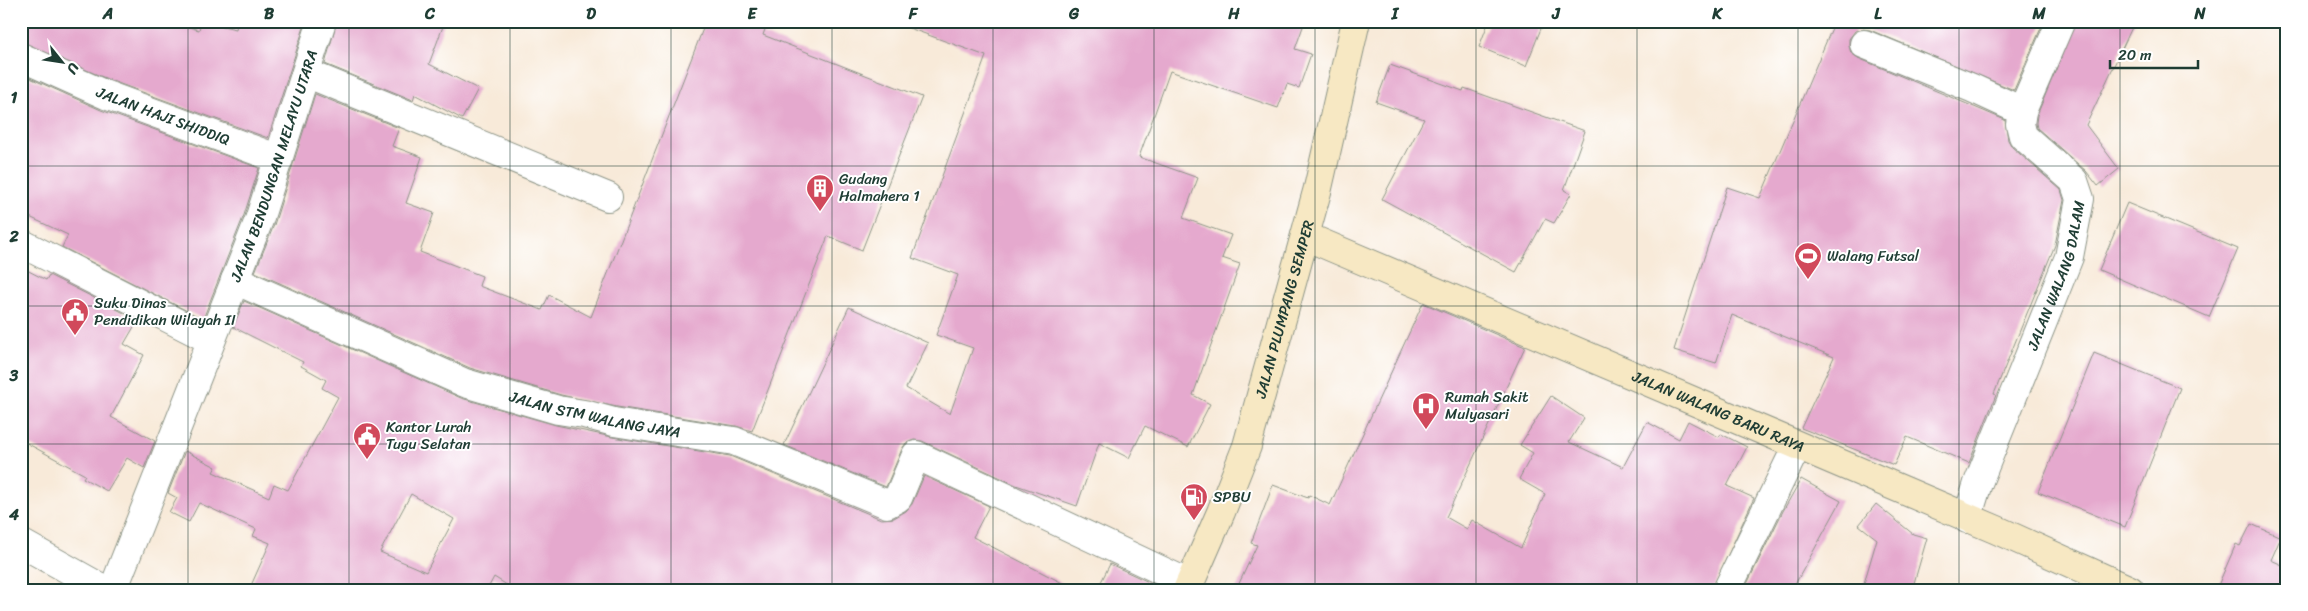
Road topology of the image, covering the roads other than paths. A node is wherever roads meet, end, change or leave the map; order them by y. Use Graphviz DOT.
graph roads {
  1 [pos="322,21"];
  2 [pos="1356,21"];
  3 [pos="2061,21"];
  4 [pos="1864,44"];
  5 [pos="21,57"];
  6 [pos="306,74"];
  7 [pos="2022,111"];
  8 [pos="279,159"];
  9 [pos="608,197"];
  10 [pos="1306,236"];
  11 [pos="21,243"];
  12 [pos="235,280"];
  13 [pos="211,340"];
  14 [pos="1797,446"];
  15 [pos="1967,519"];
  16 [pos="21,543"];
  17 [pos="1188,587"];
  18 [pos="105,590"];
  19 [pos="113,590"];
  20 [pos="1727,590"];
  21 [pos="2130,590"];
  1 -- 6 [label="street, JALAN BENDUNGAN MELAYU UTARA"];
  2 -- 10 [label="street, JALAN PLUMPANG SEMPER"];
  3 -- 7 [label="street, JALAN WALANG DALAM"];
  4 -- 7 [label="street"];
  5 -- 8 [label="street, JALAN HAJI SHIDDIQ"];
  6 -- 8 [label="street, JALAN BENDUNGAN MELAYU UTARA"];
  6 -- 9 [label="street"];
  7 -- 15 [label="street, JALAN WALANG DALAM"];
  8 -- 12 [label="street, JALAN BENDUNGAN MELAYU UTARA"];
  10 -- 14 [label="street, JALAN WALANG BARU RAYA"];
  10 -- 17 [label="street, JALAN PLUMPANG SEMPER"];
  11 -- 13 [label="street"];
  12 -- 13 [label="street, JALAN BENDUNGAN MELAYU UTARA"];
  12 -- 17 [label="street, JALAN STM WALANG JAYA"];
  13 -- 19 [label="street, JALAN BENDUNGAN MELAYU UTARA"];
  14 -- 15 [label="street, JALAN WALANG BARU RAYA"];
  14 -- 20 [label="street"];
  15 -- 21 [label="street, JALAN WALANG BARU RAYA"];
  16 -- 18 [label="street"];
}
